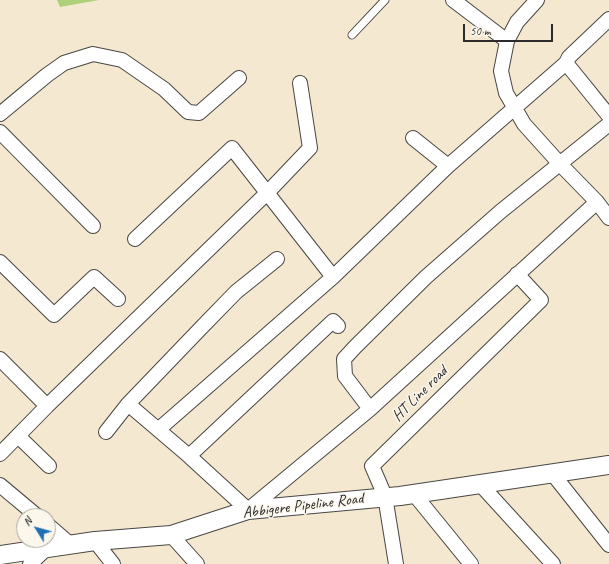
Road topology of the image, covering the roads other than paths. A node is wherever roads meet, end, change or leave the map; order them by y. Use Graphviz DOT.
graph roads {
  1 [pos="385,0"];
  2 [pos="453,0"];
  3 [pos="537,0"];
  4 [pos="609,19"];
  5 [pos="352,35"];
  6 [pos="507,41"];
  7 [pos="566,62"];
  8 [pos="240,78"];
  9 [pos="300,83"];
  10 [pos="514,107"];
  11 [pos="1,111"];
  12 [pos="609,116"];
  13 [pos="609,124"];
  14 [pos="0,132"];
  15 [pos="413,138"];
  16 [pos="560,164"];
  17 [pos="448,166"];
  18 [pos="268,192"];
  19 [pos="597,202"];
  20 [pos="609,218"];
  21 [pos="92,226"];
  22 [pos="135,239"];
  23 [pos="277,259"];
  24 [pos="0,262"];
  25 [pos="517,274"];
  26 [pos="333,277"];
  27 [pos="118,300"];
  28 [pos="338,326"];
  29 [pos="0,359"];
  30 [pos="128,404"];
  31 [pos="47,406"];
  32 [pos="370,409"];
  33 [pos="159,429"];
  34 [pos="106,432"];
  35 [pos="18,436"];
  36 [pos="0,454"];
  37 [pos="189,456"];
  38 [pos="609,465"];
  39 [pos="49,466"];
  40 [pos="552,473"];
  41 [pos="480,484"];
  42 [pos="0,485"];
  43 [pos="414,494"];
  44 [pos="385,496"];
  45 [pos="27,508"];
  46 [pos="248,510"];
  47 [pos="56,532"];
  48 [pos="171,535"];
  49 [pos="95,541"];
  50 [pos="71,545"];
  51 [pos="609,546"];
  52 [pos="46,549"];
  53 [pos="0,555"];
  54 [pos="30,564"];
  55 [pos="113,564"];
  56 [pos="197,564"];
  57 [pos="396,564"];
  58 [pos="471,564"];
  59 [pos="553,564"];
  1 -- 5 [label="lane"];
  2 -- 6 [label="street"];
  3 -- 6 [label="street"];
  4 -- 7 [label="street"];
  6 -- 10 [label="street"];
  7 -- 10 [label="street"];
  7 -- 12 [label="street"];
  8 -- 11 [label="street"];
  9 -- 18 [label="street"];
  10 -- 16 [label="street"];
  10 -- 17 [label="street"];
  13 -- 16 [label="street"];
  14 -- 21 [label="street"];
  15 -- 17 [label="street"];
  16 -- 19 [label="street"];
  16 -- 32 [label="street"];
  17 -- 26 [label="street"];
  18 -- 22 [label="street"];
  18 -- 26 [label="street"];
  18 -- 31 [label="street"];
  19 -- 20 [label="street"];
  19 -- 25 [label="street"];
  23 -- 30 [label="street"];
  24 -- 27 [label="street"];
  25 -- 32 [label="street"];
  25 -- 44 [label="street, HT Line road"];
  26 -- 33 [label="street"];
  28 -- 37 [label="street"];
  29 -- 31 [label="street"];
  30 -- 33 [label="street"];
  30 -- 34 [label="street"];
  31 -- 35 [label="street"];
  32 -- 46 [label="street"];
  33 -- 37 [label="street"];
  35 -- 36 [label="street"];
  35 -- 39 [label="street"];
  37 -- 46 [label="street"];
  38 -- 40 [label="street, Abbigere Pipeline Road"];
  40 -- 41 [label="street, Abbigere Pipeline Road"];
  40 -- 51 [label="street"];
  41 -- 43 [label="street, Abbigere Pipeline Road"];
  41 -- 59 [label="street"];
  42 -- 45 [label="street"];
  43 -- 44 [label="street, Abbigere Pipeline Road"];
  43 -- 58 [label="street"];
  44 -- 46 [label="street, Abbigere Pipeline Road"];
  44 -- 57 [label="street, HT Line road"];
  46 -- 48 [label="street, Abbigere Pipeline Road"];
  47 -- 50 [label="street"];
  48 -- 49 [label="street, Abbigere Pipeline Road"];
  48 -- 56 [label="street"];
  49 -- 50 [label="street, Abbigere Pipeline Road"];
  49 -- 55 [label="street"];
  50 -- 52 [label="street, Abbigere Pipeline Road"];
  52 -- 53 [label="street, Abbigere Pipeline Road"];
  52 -- 54 [label="street"];
}
